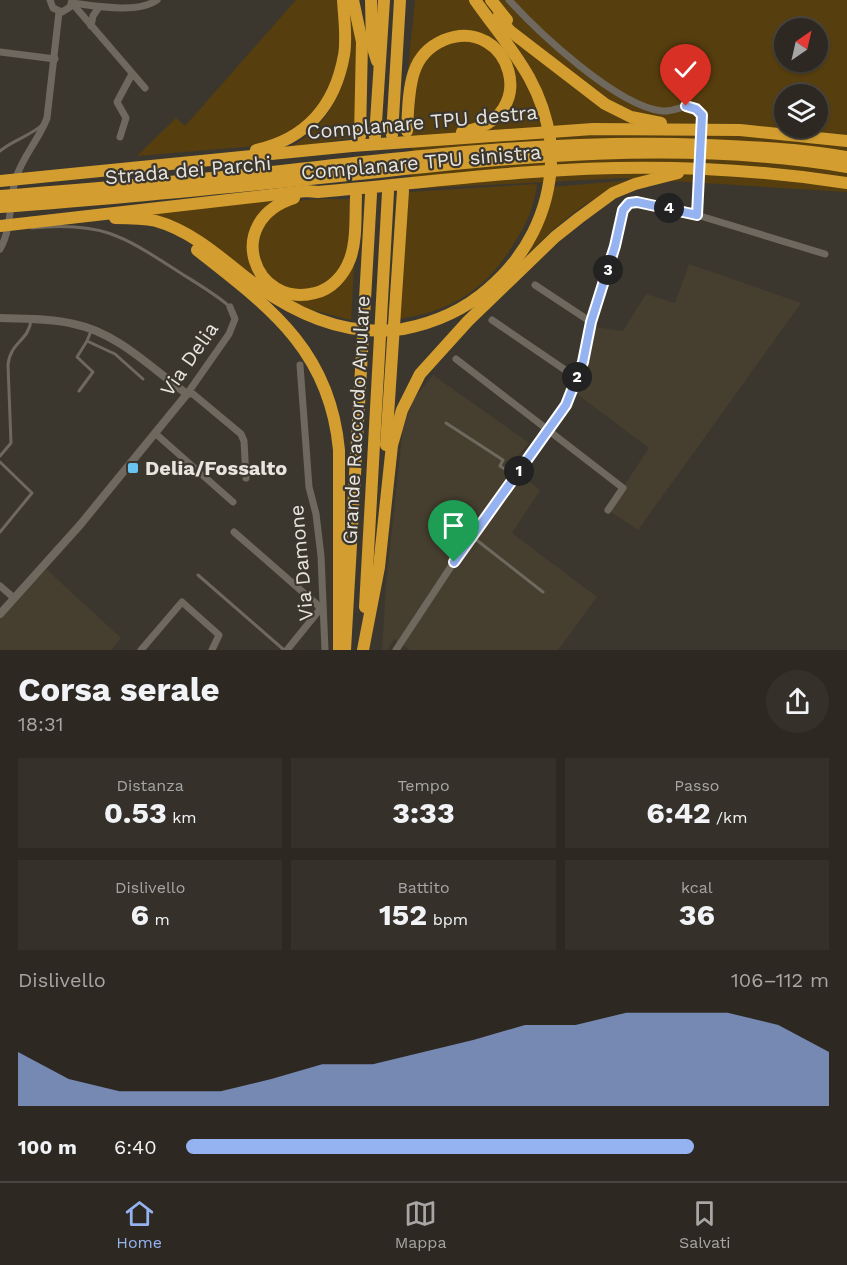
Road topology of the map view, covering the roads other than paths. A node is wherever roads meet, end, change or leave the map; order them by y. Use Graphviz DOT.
graph roads {
  1 [pos="43,0"];
  2 [pos="50,0"];
  3 [pos="157,0"];
  4 [pos="343,0"];
  5 [pos="353,0"];
  6 [pos="370,0"];
  7 [pos="384,0"];
  8 [pos="400,0"];
  9 [pos="475,0"];
  10 [pos="484,0"];
  11 [pos="490,0"];
  12 [pos="509,0"];
  13 [pos="72,2"];
  14 [pos="99,7"];
  15 [pos="59,12"];
  16 [pos="91,26"];
  17 [pos="0,52"];
  18 [pos="540,53"];
  19 [pos="55,59"];
  20 [pos="380,68"];
  21 [pos="132,74"];
  22 [pos="145,88"];
  23 [pos="47,119"];
  24 [pos="740,130"];
  25 [pos="407,131"];
  26 [pos="392,135"];
  27 [pos="120,136"];
  28 [pos="375,137"];
  29 [pos="433,140"];
  30 [pos="356,141"];
  31 [pos="847,141"];
  32 [pos="0,151"];
  33 [pos="847,157"];
  34 [pos="426,160"];
  35 [pos="199,162"];
  36 [pos="847,167"];
  37 [pos="694,169"];
  38 [pos="0,181"];
  39 [pos="847,183"];
  40 [pos="403,191"];
  41 [pos="318,192"];
  42 [pos="388,192"];
  43 [pos="352,193"];
  44 [pos="371,194"];
  45 [pos="0,196"];
  46 [pos="33,199"];
  47 [pos="0,207"];
  48 [pos="697,215"];
  49 [pos="135,219"];
  50 [pos="50,221"];
  51 [pos="30,226"];
  52 [pos="7,230"];
  53 [pos="0,249"];
  54 [pos="825,254"];
  55 [pos="535,285"];
  56 [pos="230,307"];
  57 [pos="0,318"];
  58 [pos="31,320"];
  59 [pos="492,320"];
  60 [pos="591,322"];
  61 [pos="91,329"];
  62 [pos="87,341"];
  63 [pos="129,350"];
  64 [pos="120,358"];
  65 [pos="456,359"];
  66 [pos="300,365"];
  67 [pos="577,378"];
  68 [pos="143,379"];
  69 [pos="79,391"];
  70 [pos="187,394"];
  71 [pos="446,423"];
  72 [pos="550,429"];
  73 [pos="156,434"];
  74 [pos="0,456"];
  75 [pos="0,462"];
  76 [pos="515,476"];
  77 [pos="246,478"];
  78 [pos="386,484"];
  79 [pos="233,502"];
  80 [pos="608,510"];
  81 [pos="0,532"];
  82 [pos="234,532"];
  83 [pos="472,537"];
  84 [pos="198,575"];
  85 [pos="0,586"];
  86 [pos="543,592"];
  87 [pos="14,598"];
  88 [pos="321,608"];
  89 [pos="0,614"];
  90 [pos="397,647"];
  91 [pos="141,650"];
  92 [pos="212,650"];
  93 [pos="286,650"];
  94 [pos="325,650"];
  95 [pos="339,650"];
  96 [pos="345,650"];
  97 [pos="363,650"];
  98 [pos="406,650"];
  1 -- 2 [label="street"];
  2 -- 15 [label="street"];
  3 -- 14 [label="street"];
  4 -- 35 [label="highway"];
  5 -- 30 [label="highway"];
  6 -- 20 [label="highway"];
  7 -- 20 [label="highway"];
  8 -- 26 [label="highway"];
  9 -- 49 [label="highway"];
  10 -- 18 [label="highway"];
  11 -- 18 [label="highway"];
  12 -- 48 [label="street"];
  13 -- 14 [label="street"];
  13 -- 15 [label="street"];
  13 -- 16 [label="street"];
  14 -- 16 [label="street"];
  15 -- 19 [label="street"];
  16 -- 21 [label="street"];
  17 -- 19 [label="street"];
  18 -- 24 [label="highway"];
  19 -- 23 [label="street"];
  20 -- 28 [label="highway"];
  21 -- 22 [label="street"];
  21 -- 27 [label="street"];
  23 -- 32 [label="lane"];
  23 -- 52 [label="street"];
  24 -- 29 [label="highway, Complanare TPU destra"];
  24 -- 31 [label="highway, Complanare TPU destra"];
  25 -- 29 [label="highway"];
  29 -- 30 [label="highway, Complanare TPU destra"];
  30 -- 35 [label="highway, Complanare TPU destra"];
  33 -- 34 [label="highway, Strada dei Parchi"];
  34 -- 36 [label="highway, Strada dei Parchi"];
  34 -- 46 [label="highway, Strada dei Parchi"];
  35 -- 38 [label="highway, Complanare TPU destra"];
  37 -- 39 [label="highway, Complanare TPU sinistra"];
  37 -- 43 [label="highway, Complanare TPU sinistra"];
  37 -- 78 [label="highway"];
  40 -- 78 [label="highway"];
  41 -- 43 [label="highway, Complanare TPU sinistra"];
  41 -- 43 [label="highway"];
  41 -- 50 [label="highway, Complanare TPU sinistra"];
  42 -- 97 [label="highway, Grande Raccordo Anulare"];
  44 -- 96 [label="highway, Grande Raccordo Anulare"];
  45 -- 46 [label="highway, Strada dei Parchi"];
  46 -- 47 [label="highway, Strada dei Parchi"];
  48 -- 54 [label="street"];
  48 -- 60 [label="street"];
  49 -- 50 [label="highway"];
  49 -- 95 [label="highway"];
  50 -- 51 [label="highway, Complanare TPU sinistra"];
  51 -- 52 [label="highway, Complanare TPU sinistra"];
  51 -- 56 [label="lane, Via Delia"];
  52 -- 53 [label="street"];
  55 -- 60 [label="street"];
  56 -- 70 [label="street, Via Delia"];
  57 -- 58 [label="street"];
  58 -- 61 [label="street"];
  58 -- 74 [label="lane"];
  59 -- 67 [label="street"];
  60 -- 67 [label="street"];
  61 -- 62 [label="lane"];
  61 -- 63 [label="street"];
  62 -- 64 [label="lane"];
  62 -- 69 [label="lane"];
  63 -- 64 [label="lane"];
  63 -- 70 [label="street"];
  64 -- 68 [label="lane"];
  65 -- 72 [label="street"];
  66 -- 88 [label="street, Via Damone"];
  67 -- 72 [label="street"];
  70 -- 73 [label="street, Via Delia"];
  70 -- 77 [label="street"];
  71 -- 76 [label="lane"];
  72 -- 76 [label="street"];
  72 -- 80 [label="street"];
  73 -- 79 [label="street"];
  73 -- 87 [label="street, Via Delia"];
  75 -- 81 [label="lane"];
  76 -- 83 [label="street"];
  78 -- 97 [label="highway"];
  82 -- 88 [label="street"];
  83 -- 86 [label="lane"];
  83 -- 90 [label="street"];
  84 -- 93 [label="lane"];
  85 -- 87 [label="street"];
  87 -- 89 [label="street, Via Delia"];
  88 -- 93 [label="street"];
  88 -- 94 [label="street, Via Damone"];
  90 -- 98 [label="street"];
  91 -- 92 [label="street"];
}
